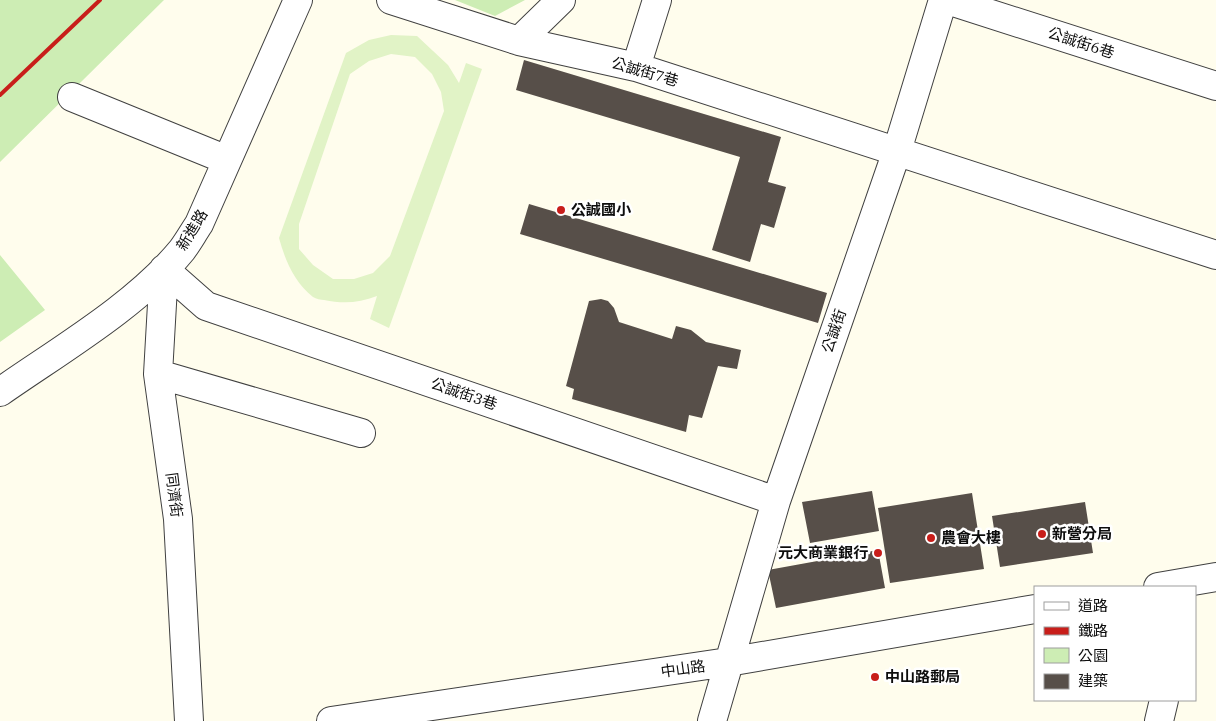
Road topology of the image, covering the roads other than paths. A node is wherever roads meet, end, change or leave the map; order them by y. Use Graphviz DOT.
graph roads {
  1 [pos="298,0"];
  2 [pos="391,0"];
  3 [pos="561,0"];
  4 [pos="657,0"];
  5 [pos="943,0"];
  6 [pos="947,0"];
  7 [pos="519,40"];
  8 [pos="636,67"];
  9 [pos="1216,86"];
  10 [pos="72,97"];
  11 [pos="897,150"];
  12 [pos="227,160"];
  13 [pos="1216,255"];
  14 [pos="164,269"];
  15 [pos="158,374"];
  16 [pos="0,392"];
  17 [pos="361,433"];
  18 [pos="776,501"];
  19 [pos="1201,582"];
  20 [pos="1167,586"];
  21 [pos="1034,609"];
  22 [pos="728,662"];
  23 [pos="1164,701"];
  24 [pos="189,721"];
  25 [pos="331,721"];
  26 [pos="712,721"];
  27 [pos="1159,721"];
  1 -- 12 [label="street, 新進路"];
  2 -- 7 [label="street, 公誠街7巷"];
  3 -- 7 [label="street"];
  4 -- 8 [label="street"];
  5 -- 11 [label="street, 公誠街"];
  6 -- 9 [label="street, 公誠街6巷"];
  7 -- 8 [label="street, 公誠街7巷"];
  8 -- 11 [label="street, 公誠街7巷"];
  10 -- 12 [label="street"];
  11 -- 13 [label="street, 公誠街7巷"];
  11 -- 18 [label="street, 公誠街"];
  12 -- 14 [label="street, 新進路"];
  14 -- 15 [label="street, 同濟街"];
  14 -- 16 [label="street, 新進路"];
  14 -- 18 [label="street, 公誠街3巷"];
  15 -- 17 [label="street"];
  15 -- 24 [label="street, 同濟街"];
  18 -- 22 [label="street, 公誠街"];
  19 -- 20 [label="street"];
  21 -- 22 [label="street, 中山路"];
  22 -- 25 [label="street, 中山路"];
  22 -- 26 [label="street, 公誠街"];
  23 -- 27 [label="street"];
}
